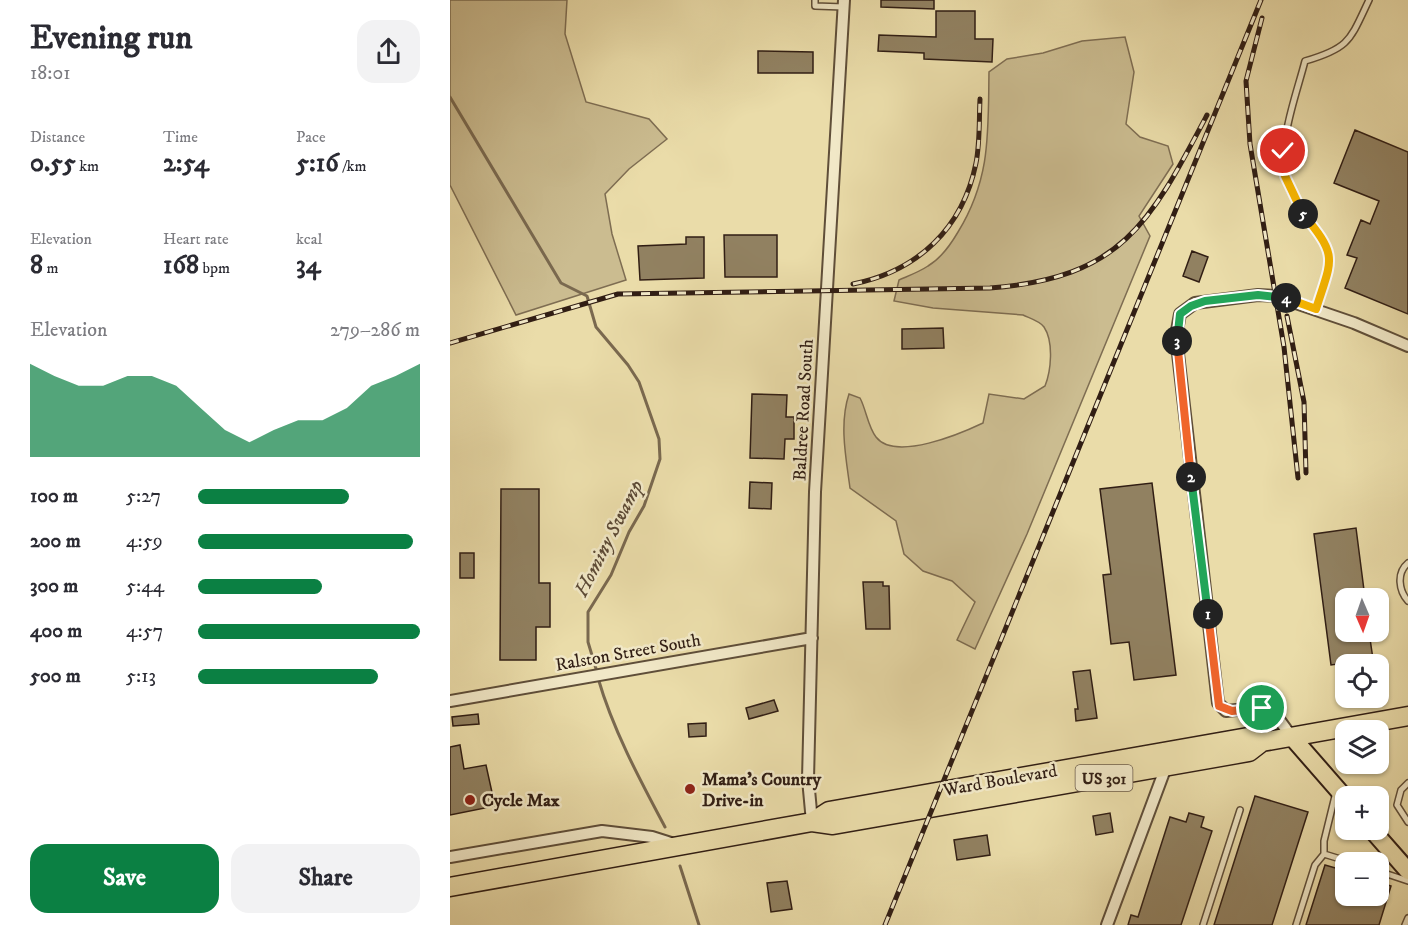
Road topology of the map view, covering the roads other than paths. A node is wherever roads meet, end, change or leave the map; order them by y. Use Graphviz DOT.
graph roads {
  1 [pos="815,0"];
  2 [pos="1369,0"];
  3 [pos="844,4"];
  4 [pos="1316,309"];
  5 [pos="1408,346"];
  6 [pos="1408,564"];
  7 [pos="1408,601"];
  8 [pos="812,638"];
  9 [pos="450,701"];
  10 [pos="1408,716"];
  11 [pos="1292,736"];
  12 [pos="1170,758"];
  13 [pos="1408,783"];
  14 [pos="1335,787"];
  15 [pos="1240,810"];
  16 [pos="1335,811"];
  17 [pos="812,822"];
  18 [pos="1408,822"];
  19 [pos="1381,840"];
  20 [pos="678,845"];
  21 [pos="1323,854"];
  22 [pos="450,857"];
  23 [pos="1335,858"];
  24 [pos="1408,871"];
  25 [pos="1389,875"];
  26 [pos="1408,881"];
  27 [pos="450,887"];
  28 [pos="1408,918"];
  29 [pos="1107,925"];
  30 [pos="1203,925"];
  31 [pos="1296,925"];
  32 [pos="1405,925"];
  1 -- 3 [label="lane"];
  2 -- 4 [label="lane"];
  3 -- 8 [label="street, Baldree Road South"];
  4 -- 5 [label="street"];
  4 -- 11 [label="street"];
  6 -- 7 [label="lane"];
  8 -- 9 [label="street, Ralston Street South"];
  8 -- 17 [label="street, Baldree Road South"];
  10 -- 11 [label="highway, Ward Boulevard"];
  11 -- 12 [label="highway, Ward Boulevard / US 301"];
  11 -- 14 [label="main road"];
  12 -- 17 [label="highway, Ward Boulevard / US 301"];
  12 -- 29 [label="street"];
  13 -- 18 [label="lane"];
  15 -- 30 [label="lane"];
  16 -- 21 [label="lane"];
  17 -- 20 [label="highway, Ward Boulevard"];
  19 -- 24 [label="main road"];
  20 -- 22 [label="street"];
  20 -- 27 [label="highway, Ward Boulevard"];
  21 -- 23 [label="lane"];
  21 -- 31 [label="lane"];
  25 -- 26 [label="lane"];
  28 -- 32 [label="lane"];
}
